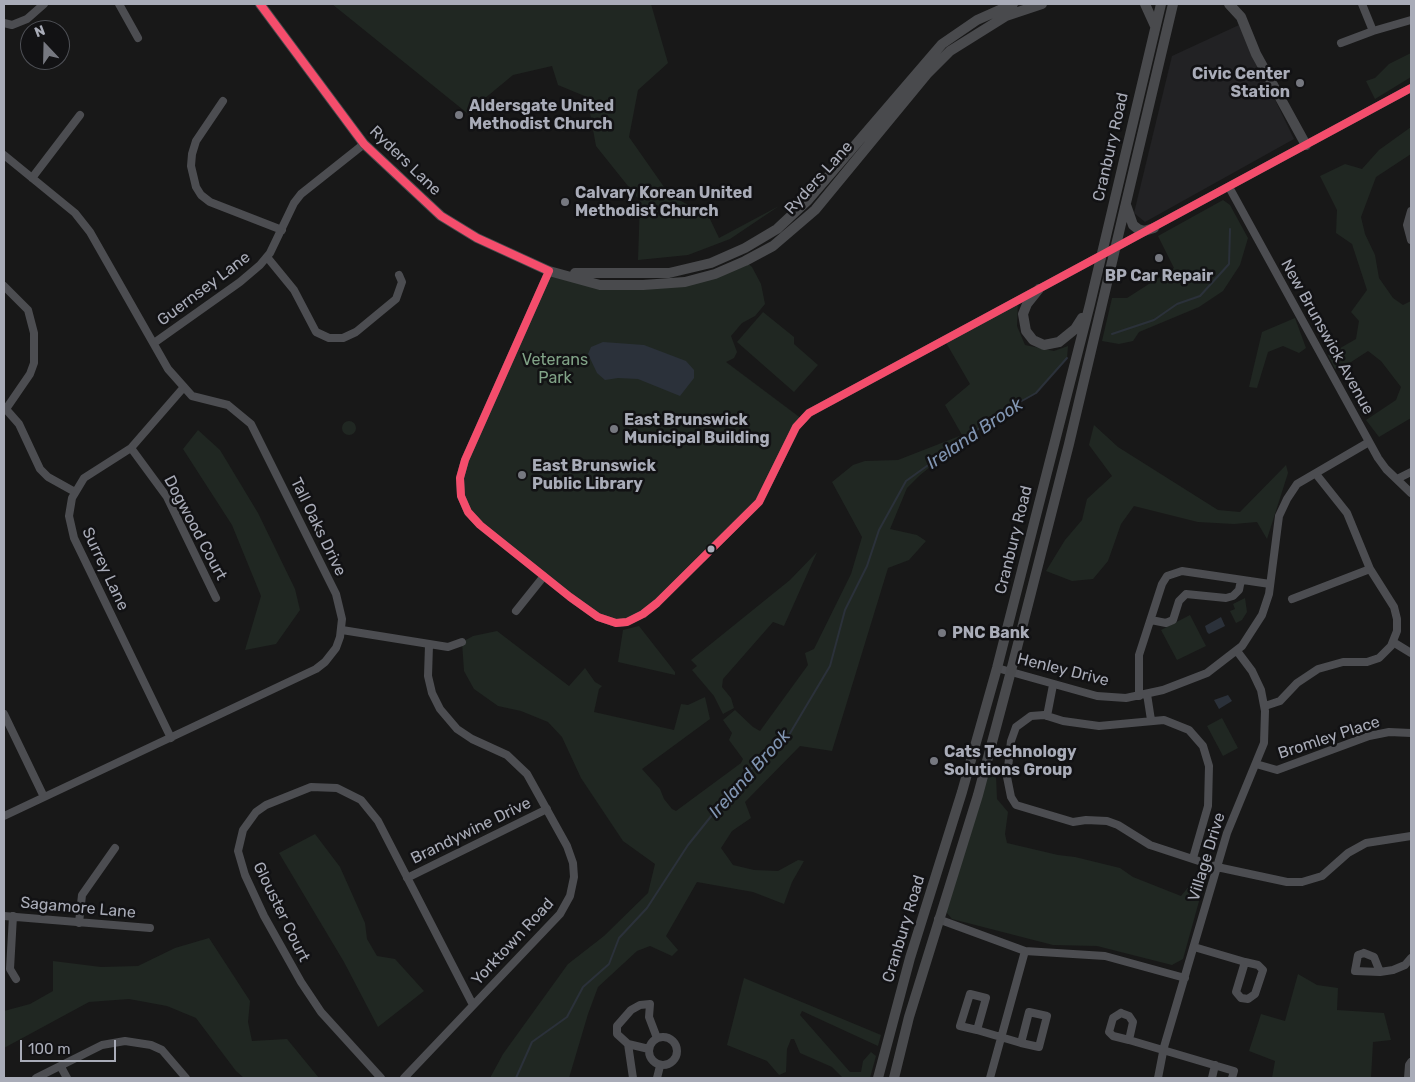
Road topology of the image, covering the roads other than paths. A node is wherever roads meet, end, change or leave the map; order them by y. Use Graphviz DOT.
graph roads {
  1 [pos="44,4"];
  2 [pos="120,4"];
  3 [pos="260,4"];
  4 [pos="1013,4"];
  5 [pos="1042,4"];
  6 [pos="1146,4"];
  7 [pos="1161,4"];
  8 [pos="1173,4"];
  9 [pos="1229,4"];
  10 [pos="1362,4"];
  11 [pos="1411,20"];
  12 [pos="4,23"];
  13 [pos="1155,27"];
  14 [pos="1373,30"];
  15 [pos="138,38"];
  16 [pos="1341,43"];
  17 [pos="1411,88"];
  18 [pos="223,101"];
  19 [pos="80,115"];
  20 [pos="364,144"];
  21 [pos="1306,145"];
  22 [pos="4,155"];
  23 [pos="32,178"];
  24 [pos="1229,187"];
  25 [pos="1126,205"];
  26 [pos="1411,211"];
  27 [pos="1154,228"];
  28 [pos="282,230"];
  29 [pos="1411,240"];
  30 [pos="1116,249"];
  31 [pos="267,257"];
  32 [pos="1100,257"];
  33 [pos="549,271"];
  34 [pos="399,275"];
  35 [pos="4,286"];
  36 [pos="1039,289"];
  37 [pos="1090,304"];
  38 [pos="154,344"];
  39 [pos="184,387"];
  40 [pos="5,408"];
  41 [pos="1369,442"];
  42 [pos="131,448"];
  43 [pos="1411,472"];
  44 [pos="1316,474"];
  45 [pos="1397,479"];
  46 [pos="75,492"];
  47 [pos="1411,493"];
  48 [pos="1370,569"];
  49 [pos="544,576"];
  50 [pos="1241,580"];
  51 [pos="1270,584"];
  52 [pos="216,598"];
  53 [pos="1292,599"];
  54 [pos="516,610"];
  55 [pos="1150,620"];
  56 [pos="342,630"];
  57 [pos="462,642"];
  58 [pos="1393,642"];
  59 [pos="429,645"];
  60 [pos="1237,651"];
  61 [pos="1411,653"];
  62 [pos="997,668"];
  63 [pos="1011,672"];
  64 [pos="1053,685"];
  65 [pos="1143,695"];
  66 [pos="1265,706"];
  67 [pos="4,714"];
  68 [pos="1047,716"];
  69 [pos="1151,720"];
  70 [pos="1411,733"];
  71 [pos="170,738"];
  72 [pos="1256,764"];
  73 [pos="44,797"];
  74 [pos="547,809"];
  75 [pos="4,816"];
  76 [pos="1411,836"];
  77 [pos="115,848"];
  78 [pos="1193,858"];
  79 [pos="1217,867"];
  80 [pos="407,878"];
  81 [pos="4,916"];
  82 [pos="13,916"];
  83 [pos="938,919"];
  84 [pos="79,924"];
  85 [pos="150,928"];
  86 [pos="1194,947"];
  87 [pos="1025,951"];
  88 [pos="1411,959"];
  89 [pos="1245,962"];
  90 [pos="1380,972"];
  91 [pos="1185,978"];
  92 [pos="16,979"];
  93 [pos="473,1005"];
  94 [pos="976,1030"];
  95 [pos="1000,1037"];
  96 [pos="657,1038"];
  97 [pos="1129,1040"];
  98 [pos="1021,1043"];
  99 [pos="628,1044"];
  100 [pos="649,1049"];
  101 [pos="1164,1050"];
  102 [pos="1411,1062"];
  103 [pos="1216,1065"];
  104 [pos="660,1066"];
  105 [pos="61,1067"];
  106 [pos="36,1078"];
  107 [pos="67,1078"];
  108 [pos="186,1078"];
  109 [pos="381,1078"];
  110 [pos="404,1078"];
  111 [pos="633,1078"];
  112 [pos="657,1078"];
  113 [pos="878,1078"];
  114 [pos="894,1078"];
  115 [pos="990,1078"];
  116 [pos="1158,1078"];
  117 [pos="1212,1078"];
  118 [pos="1232,1078"];
  119 [pos="1408,1078"];
  1 -- 12 [label="street"];
  2 -- 15 [label="street"];
  3 -- 20 [label="main road, Ryders Lane"];
  4 -- 33 [label="main road, Ryders Lane"];
  5 -- 33 [label="main road, Ryders Lane"];
  6 -- 13 [label="main road"];
  7 -- 13 [label="main road, Cranbury Road"];
  8 -- 25 [label="main road, Cranbury Road"];
  9 -- 21 [label="main road"];
  10 -- 14 [label="street"];
  11 -- 14 [label="street"];
  13 -- 32 [label="main road, Cranbury Road"];
  14 -- 16 [label="street"];
  17 -- 21 [label="street"];
  18 -- 28 [label="street"];
  19 -- 23 [label="street"];
  20 -- 28 [label="street, Guernsey Lane"];
  20 -- 33 [label="main road, Ryders Lane"];
  21 -- 24 [label="street"];
  22 -- 23 [label="street, Tall Oaks Drive"];
  23 -- 38 [label="street, Tall Oaks Drive"];
  24 -- 27 [label="street"];
  24 -- 41 [label="street, New Brunswick Avenue"];
  25 -- 27 [label="main road"];
  25 -- 30 [label="main road, Cranbury Road"];
  26 -- 29 [label="street"];
  27 -- 30 [label="street"];
  28 -- 31 [label="street, Guernsey Lane"];
  30 -- 32 [label="street"];
  30 -- 63 [label="main road, Cranbury Road"];
  31 -- 34 [label="street"];
  31 -- 38 [label="street, Guernsey Lane"];
  32 -- 36 [label="street"];
  32 -- 37 [label="main road, Cranbury Road"];
  33 -- 49 [label="street"];
  35 -- 40 [label="street"];
  36 -- 37 [label="main road"];
  36 -- 49 [label="street"];
  37 -- 62 [label="main road, Cranbury Road"];
  38 -- 39 [label="street, Tall Oaks Drive"];
  39 -- 42 [label="street, Surrey Lane"];
  39 -- 56 [label="street, Tall Oaks Drive"];
  40 -- 46 [label="street"];
  41 -- 44 [label="street, Henley Drive"];
  41 -- 45 [label="street, New Brunswick Avenue"];
  42 -- 46 [label="street, Surrey Lane"];
  42 -- 52 [label="street, Dogwood Court"];
  43 -- 45 [label="street"];
  44 -- 48 [label="street"];
  44 -- 51 [label="street, Henley Drive"];
  45 -- 47 [label="street, New Brunswick Avenue"];
  46 -- 71 [label="street, Surrey Lane"];
  48 -- 53 [label="street"];
  48 -- 58 [label="street"];
  49 -- 54 [label="street"];
  50 -- 51 [label="street"];
  50 -- 55 [label="street"];
  50 -- 55 [label="street"];
  51 -- 60 [label="street, Henley Drive"];
  55 -- 65 [label="street"];
  56 -- 59 [label="street"];
  56 -- 71 [label="street, Tall Oaks Drive"];
  57 -- 59 [label="street"];
  58 -- 61 [label="street"];
  58 -- 66 [label="street"];
  59 -- 74 [label="street, Yorktown Road"];
  60 -- 65 [label="street, Henley Drive"];
  60 -- 66 [label="street, Village Drive"];
  62 -- 63 [label="street, Henley Drive"];
  62 -- 113 [label="main road, Cranbury Road"];
  63 -- 64 [label="street, Henley Drive"];
  63 -- 83 [label="main road, Cranbury Road"];
  64 -- 65 [label="street, Henley Drive"];
  64 -- 68 [label="street"];
  65 -- 69 [label="street"];
  66 -- 72 [label="street, Village Drive"];
  67 -- 73 [label="street"];
  68 -- 69 [label="street"];
  68 -- 78 [label="street"];
  69 -- 78 [label="street"];
  70 -- 72 [label="street, Bromley Place"];
  71 -- 73 [label="street, Tall Oaks Drive"];
  72 -- 79 [label="street, Village Drive"];
  73 -- 75 [label="street, Tall Oaks Drive"];
  74 -- 80 [label="street, Brandywine Drive"];
  74 -- 93 [label="street, Yorktown Road"];
  76 -- 79 [label="street"];
  77 -- 84 [label="street"];
  78 -- 79 [label="street"];
  79 -- 86 [label="street, Village Drive"];
  80 -- 93 [label="street, Glouster Court"];
  80 -- 109 [label="street, Glouster Court"];
  81 -- 82 [label="street, Sagamore Lane"];
  82 -- 84 [label="street, Sagamore Lane"];
  82 -- 92 [label="street"];
  83 -- 87 [label="street"];
  83 -- 114 [label="main road, Cranbury Road"];
  84 -- 85 [label="street, Sagamore Lane"];
  86 -- 89 [label="street"];
  86 -- 91 [label="street, Village Drive"];
  87 -- 91 [label="street"];
  87 -- 95 [label="street"];
  88 -- 90 [label="street"];
  89 -- 89 [label="street"];
  91 -- 101 [label="street, Village Drive"];
  93 -- 110 [label="street, Yorktown Road"];
  94 -- 94 [label="street"];
  94 -- 95 [label="street"];
  95 -- 98 [label="street"];
  95 -- 115 [label="street"];
  96 -- 99 [label="street"];
  96 -- 100 [label="street"];
  96 -- 104 [label="street"];
  97 -- 101 [label="street"];
  98 -- 98 [label="street"];
  99 -- 100 [label="street"];
  99 -- 111 [label="street"];
  100 -- 104 [label="street"];
  101 -- 103 [label="street"];
  101 -- 116 [label="street, Village Drive"];
  102 -- 119 [label="street"];
  103 -- 117 [label="street"];
  103 -- 118 [label="street"];
  104 -- 112 [label="street"];
  105 -- 106 [label="street"];
  105 -- 107 [label="street"];
  105 -- 108 [label="street"];
}
